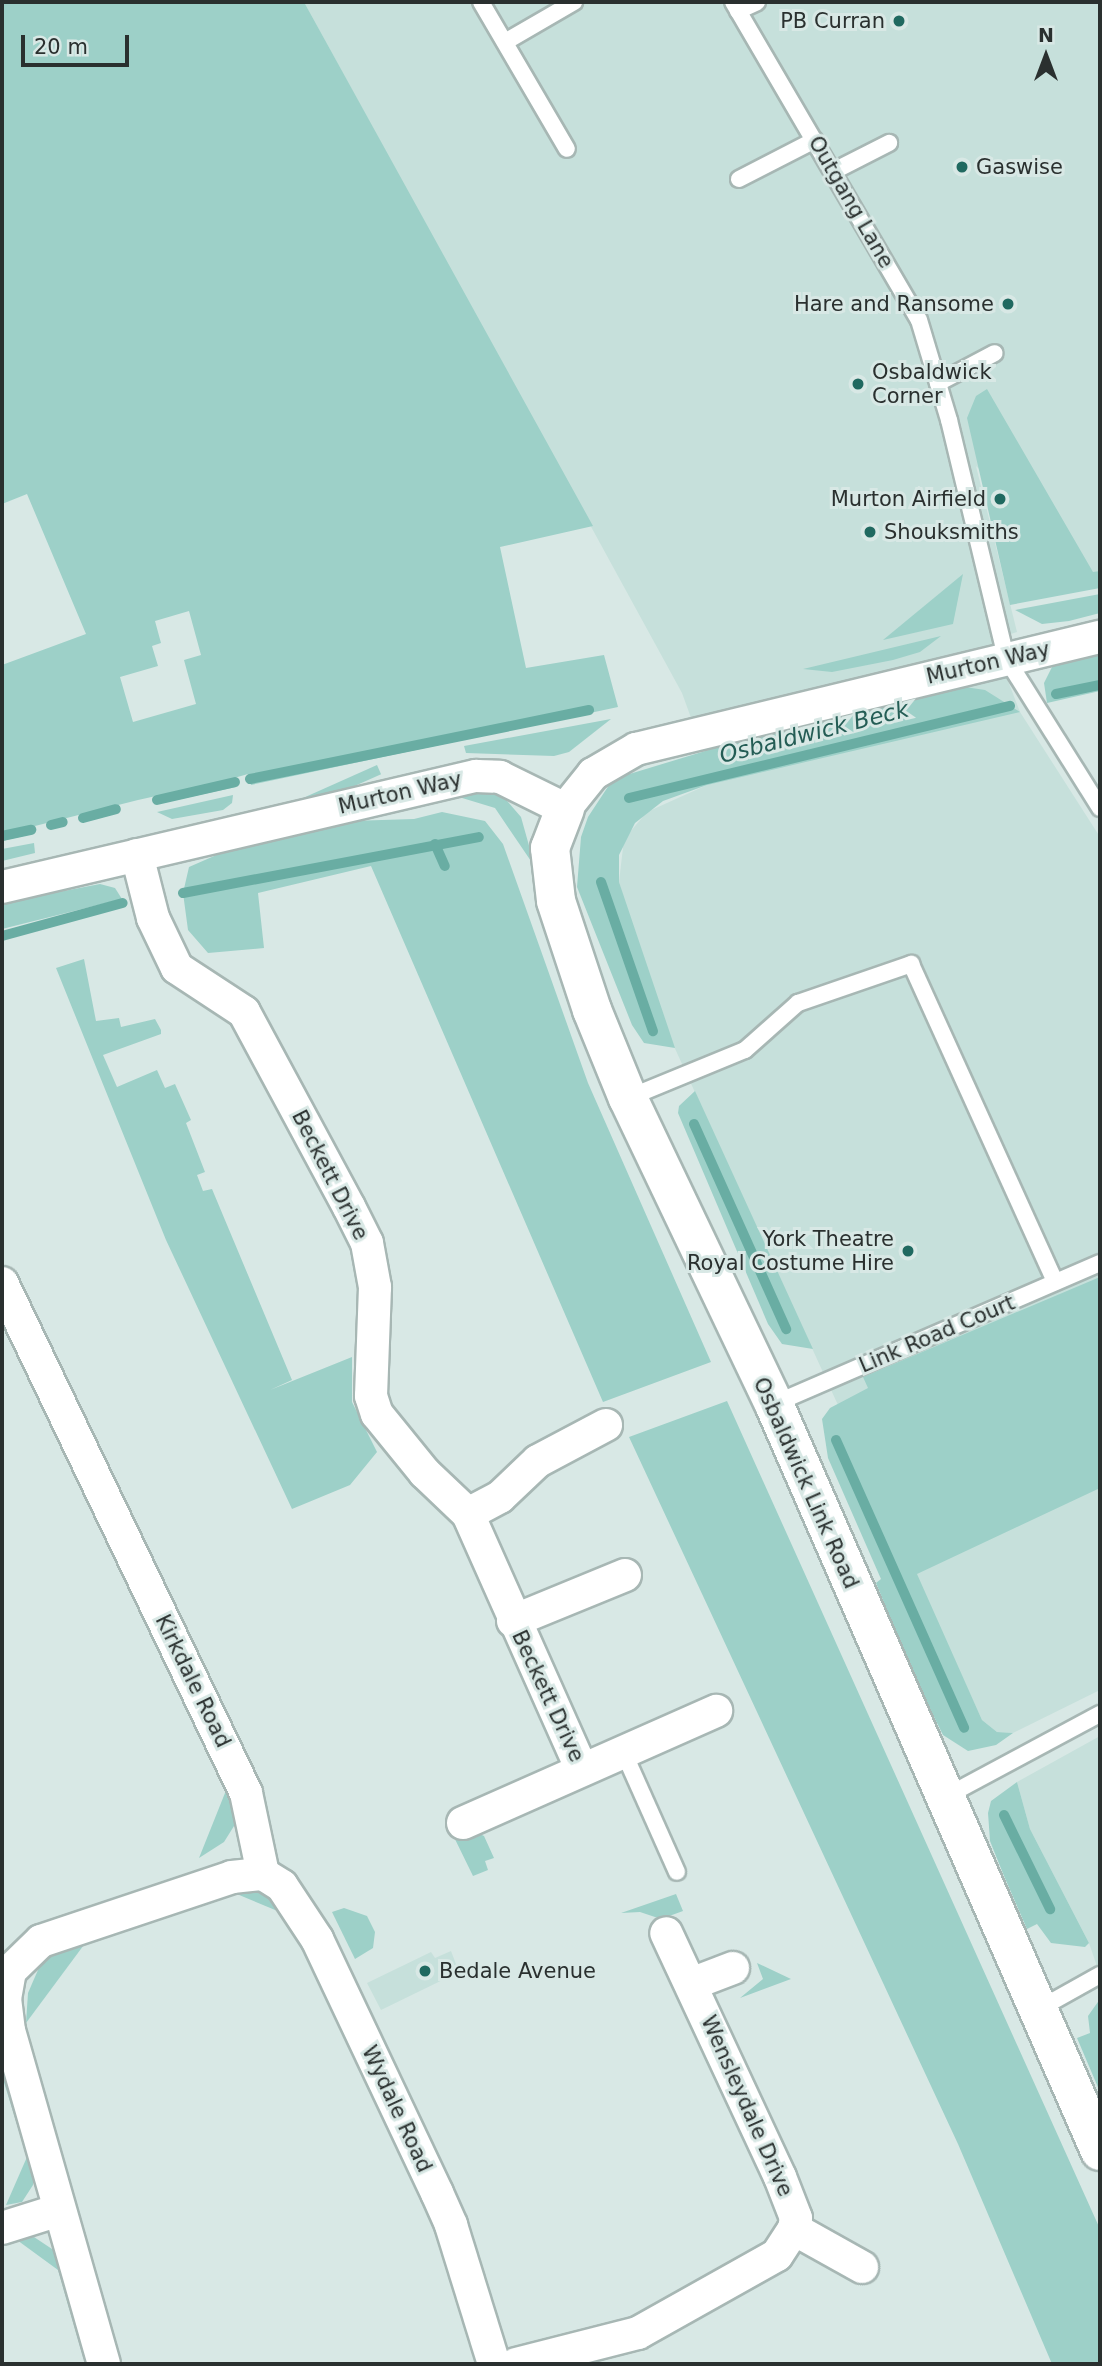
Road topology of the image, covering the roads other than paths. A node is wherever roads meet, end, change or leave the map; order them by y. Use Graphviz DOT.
graph roads {
  1 [pos="481,2"];
  2 [pos="575,2"];
  3 [pos="757,2"];
  4 [pos="735,6"];
  5 [pos="505,42"];
  6 [pos="815,140"];
  7 [pos="890,143"];
  8 [pos="567,149"];
  9 [pos="834,171"];
  10 [pos="739,179"];
  11 [pos="995,353"];
  12 [pos="938,383"];
  13 [pos="1100,637"];
  14 [pos="1006,659"];
  15 [pos="565,808"];
  16 [pos="1100,808"];
  17 [pos="137,855"];
  18 [pos="2,887"];
  19 [pos="628,1098"];
  20 [pos="1100,1263"];
  21 [pos="1055,1282"];
  22 [pos="2,1283"];
  23 [pos="774,1404"];
  24 [pos="606,1425"];
  25 [pos="468,1514"];
  26 [pos="625,1575"];
  27 [pos="513,1621"];
  28 [pos="716,1710"];
  29 [pos="1100,1714"];
  30 [pos="624,1753"];
  31 [pos="582,1770"];
  32 [pos="943,1798"];
  33 [pos="463,1824"];
  34 [pos="677,1872"];
  35 [pos="263,1874"];
  36 [pos="666,1933"];
  37 [pos="733,1968"];
  38 [pos="1100,1975"];
  39 [pos="691,1984"];
  40 [pos="1037,2010"];
  41 [pos="1100,2151"];
  42 [pos="59,2210"];
  43 [pos="2,2228"];
  44 [pos="794,2229"];
  45 [pos="862,2267"];
  46 [pos="104,2364"];
  47 [pos="494,2364"];
  48 [pos="516,2364"];
  1 -- 5 [label="lane"];
  2 -- 5 [label="lane"];
  3 -- 4 [label="lane"];
  4 -- 6 [label="lane, Outgang Lane"];
  5 -- 8 [label="lane"];
  6 -- 9 [label="lane, Outgang Lane"];
  6 -- 10 [label="lane"];
  7 -- 9 [label="lane"];
  9 -- 12 [label="lane, Outgang Lane"];
  11 -- 12 [label="lane"];
  12 -- 14 [label="lane, Outgang Lane"];
  13 -- 14 [label="street, Murton Way"];
  14 -- 15 [label="street, Murton Way"];
  14 -- 16 [label="lane, Outgang Lane"];
  15 -- 17 [label="street, Murton Way"];
  15 -- 19 [label="street, Osbaldwick Link Road"];
  17 -- 18 [label="street, Murton Way"];
  17 -- 25 [label="street, Beckett Drive"];
  19 -- 21 [label="lane"];
  19 -- 23 [label="street, Osbaldwick Link Road"];
  20 -- 21 [label="lane, Link Road Court"];
  21 -- 23 [label="lane, Link Road Court"];
  22 -- 35 [label="street, Kirkdale Road"];
  23 -- 32 [label="street, Osbaldwick Link Road"];
  24 -- 25 [label="street"];
  25 -- 27 [label="street, Beckett Drive"];
  26 -- 27 [label="street, Beckett Drive"];
  27 -- 31 [label="street, Beckett Drive"];
  28 -- 30 [label="street, Beckett Drive"];
  29 -- 32 [label="lane"];
  30 -- 31 [label="street, Beckett Drive"];
  30 -- 34 [label="lane"];
  31 -- 33 [label="street, Beckett Drive"];
  32 -- 40 [label="street, Osbaldwick Link Road"];
  35 -- 42 [label="street"];
  35 -- 47 [label="street, Wydale Road"];
  36 -- 39 [label="street, Wensleydale Drive"];
  37 -- 39 [label="street"];
  38 -- 40 [label="lane"];
  39 -- 44 [label="street, Wensleydale Drive"];
  40 -- 41 [label="street, Osbaldwick Link Road"];
  42 -- 43 [label="street"];
  42 -- 46 [label="street"];
  44 -- 45 [label="street"];
  44 -- 48 [label="street"];
}
